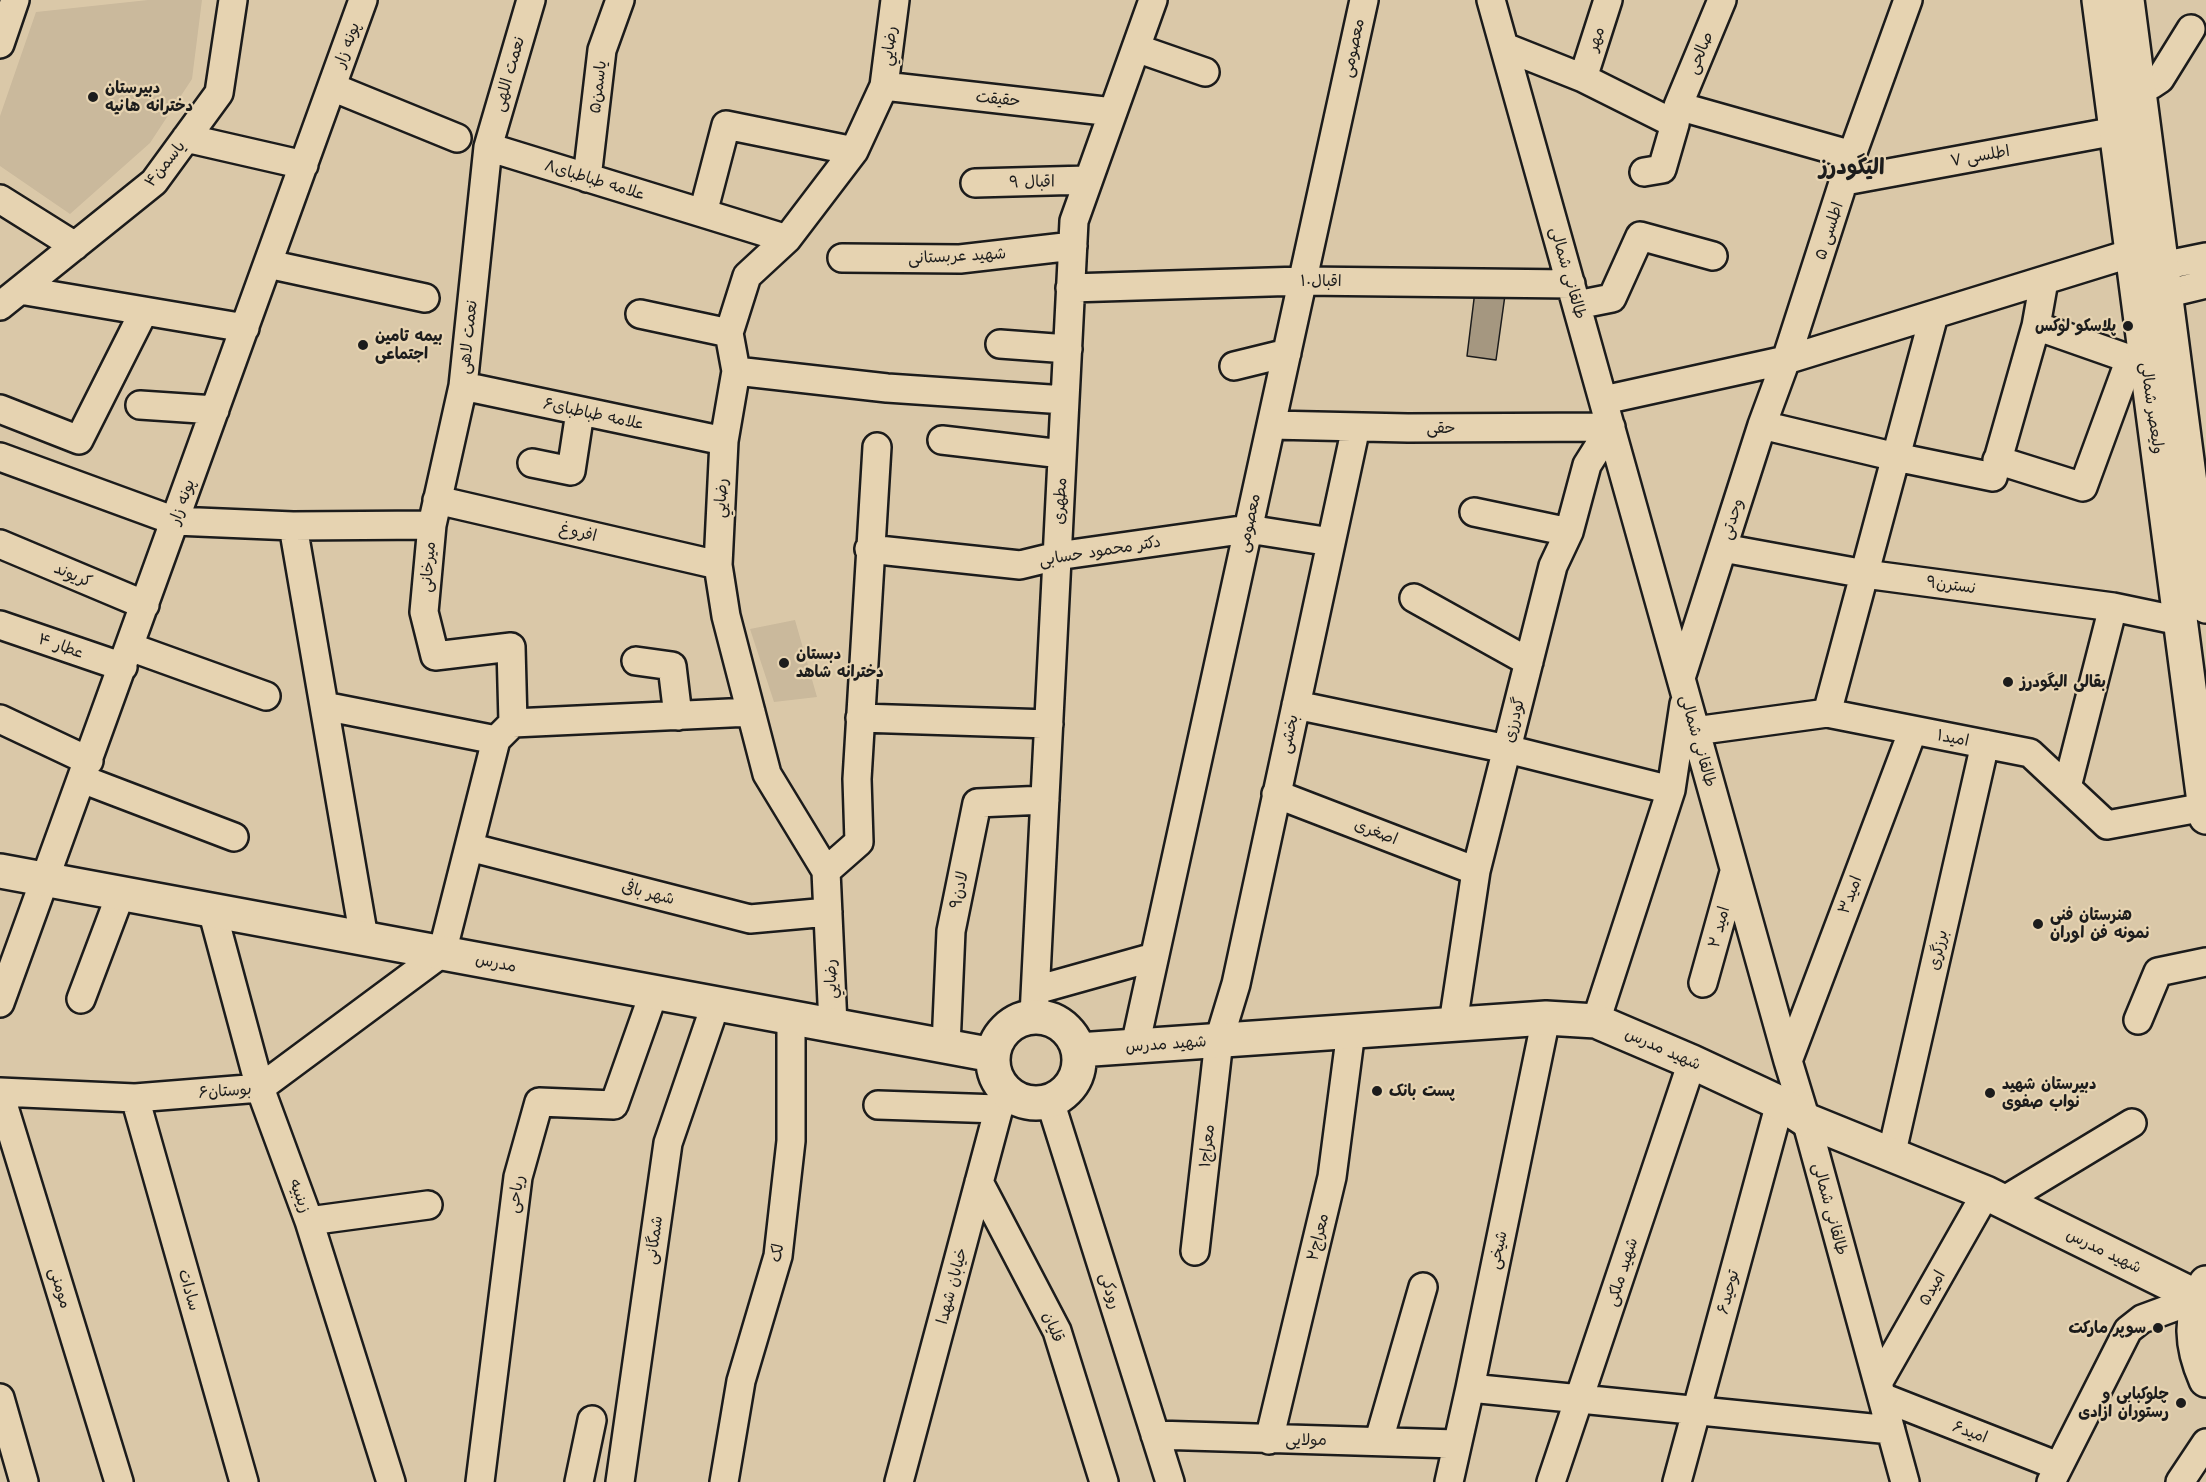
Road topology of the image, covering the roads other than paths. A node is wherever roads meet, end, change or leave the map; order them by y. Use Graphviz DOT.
graph roads {
  1 [pos="15,0"];
  2 [pos="233,0"];
  3 [pos="363,0"];
  4 [pos="531,0"];
  5 [pos="620,0"];
  6 [pos="895,0"];
  7 [pos="1153,0"];
  8 [pos="1364,0"];
  9 [pos="1491,0"];
  10 [pos="1608,0"];
  11 [pos="1722,0"];
  12 [pos="1908,0"];
  13 [pos="2099,0"];
  14 [pos="2127,0"];
  15 [pos="2191,29"];
  16 [pos="0,44"];
  17 [pos="1504,47"];
  18 [pos="1136,48"];
  19 [pos="1205,72"];
  20 [pos="1583,78"];
  21 [pos="884,86"];
  22 [pos="332,87"];
  23 [pos="2138,87"];
  24 [pos="1113,112"];
  25 [pos="1677,115"];
  26 [pos="2116,131"];
  27 [pos="186,138"];
  28 [pos="457,138"];
  29 [pos="488,147"];
  30 [pos="855,151"];
  31 [pos="1852,155"];
  32 [pos="304,165"];
  33 [pos="1644,172"];
  34 [pos="587,178"];
  35 [pos="1088,180"];
  36 [pos="1845,181"];
  37 [pos="975,183"];
  38 [pos="0,199"];
  39 [pos="703,213"];
  40 [pos="787,239"];
  41 [pos="75,246"];
  42 [pos="1072,246"];
  43 [pos="2132,253"];
  44 [pos="1713,256"];
  45 [pos="2206,257"];
  46 [pos="842,258"];
  47 [pos="268,264"];
  48 [pos="2164,280"];
  49 [pos="1302,281"];
  50 [pos="2044,281"];
  51 [pos="2206,284"];
  52 [pos="1070,288"];
  53 [pos="1574,294"];
  54 [pos="10,298"];
  55 [pos="425,298"];
  56 [pos="144,311"];
  57 [pos="640,314"];
  58 [pos="1934,315"];
  59 [pos="2036,326"];
  60 [pos="245,328"];
  61 [pos="729,333"];
  62 [pos="1000,344"];
  63 [pos="1068,349"];
  64 [pos="1287,353"];
  65 [pos="1786,360"];
  66 [pos="1234,366"];
  67 [pos="2139,367"];
  68 [pos="736,371"];
  69 [pos="463,387"];
  70 [pos="1065,400"];
  71 [pos="1604,400"];
  72 [pos="140,405"];
  73 [pos="0,409"];
  74 [pos="215,410"];
  75 [pos="580,412"];
  76 [pos="1271,425"];
  77 [pos="1762,425"];
  78 [pos="1356,427"];
  79 [pos="1611,427"];
  80 [pos="942,440"];
  81 [pos="724,441"];
  82 [pos="877,447"];
  83 [pos="1062,454"];
  84 [pos="0,457"];
  85 [pos="1896,457"];
  86 [pos="1998,460"];
  87 [pos="532,463"];
  88 [pos="2199,495"];
  89 [pos="434,512"];
  90 [pos="1474,512"];
  91 [pos="175,521"];
  92 [pos="293,526"];
  93 [pos="1248,529"];
  94 [pos="1569,532"];
  95 [pos="1331,542"];
  96 [pos="0,544"];
  97 [pos="1723,548"];
  98 [pos="869,549"];
  99 [pos="1057,556"];
  100 [pos="718,564"];
  101 [pos="1865,574"];
  102 [pos="1413,598"];
  103 [pos="145,605"];
  104 [pos="2113,607"];
  105 [pos="2193,613"];
  106 [pos="0,625"];
  107 [pos="126,657"];
  108 [pos="636,660"];
  109 [pos="1529,662"];
  110 [pos="1683,687"];
  111 [pos="266,696"];
  112 [pos="1296,705"];
  113 [pos="324,706"];
  114 [pos="751,712"];
  115 [pos="1827,713"];
  116 [pos="678,716"];
  117 [pos="0,718"];
  118 [pos="860,718"];
  119 [pos="1049,724"];
  120 [pos="1913,730"];
  121 [pos="1695,731"];
  122 [pos="505,732"];
  123 [pos="1985,744"];
  124 [pos="1507,749"];
  125 [pos="86,770"];
  126 [pos="2067,788"];
  127 [pos="1671,790"];
  128 [pos="1276,794"];
  129 [pos="1045,800"];
  130 [pos="2205,812"];
  131 [pos="234,837"];
  132 [pos="469,847"];
  133 [pos="1734,870"];
  134 [pos="0,871"];
  135 [pos="826,871"];
  136 [pos="1476,871"];
  137 [pos="46,879"];
  138 [pos="121,893"];
  139 [pos="212,910"];
  140 [pos="828,912"];
  141 [pos="364,938"];
  142 [pos="442,953"];
  143 [pos="1154,957"];
  144 [pos="2206,962"];
  145 [pos="1703,983"];
  146 [pos="654,992"];
  147 [pos="81,999"];
  148 [pos="1035,1003"];
  149 [pos="0,1004"];
  150 [pos="716,1004"];
  151 [pos="791,1017"];
  152 [pos="1546,1017"];
  153 [pos="2138,1020"];
  154 [pos="1596,1021"];
  155 [pos="1454,1024"];
  156 [pos="833,1025"];
  157 [pos="1351,1031"];
  158 [pos="1218,1041"];
  159 [pos="946,1046"];
  160 [pos="1135,1046"];
  161 [pos="1078,1050"];
  162 [pos="993,1055"];
  163 [pos="1788,1061"];
  164 [pos="1692,1062"];
  165 [pos="260,1088"];
  166 [pos="0,1093"];
  167 [pos="135,1098"];
  168 [pos="1001,1099"];
  169 [pos="1050,1101"];
  170 [pos="878,1105"];
  171 [pos="1793,1112"];
  172 [pos="2132,1124"];
  173 [pos="1891,1156"];
  174 [pos="979,1182"];
  175 [pos="1994,1197"];
  176 [pos="428,1205"];
  177 [pos="309,1221"];
  178 [pos="1195,1251"];
  179 [pos="1423,1287"];
  180 [pos="2202,1290"];
  181 [pos="2206,1380"];
  182 [pos="1470,1388"];
  183 [pos="1880,1390"];
  184 [pos="0,1398"];
  185 [pos="1580,1399"];
  186 [pos="1696,1410"];
  187 [pos="592,1420"];
  188 [pos="1891,1430"];
  189 [pos="1155,1436"];
  190 [pos="1269,1440"];
  191 [pos="1379,1440"];
  192 [pos="1456,1443"];
  193 [pos="2206,1443"];
  194 [pos="2054,1474"];
  195 [pos="24,1482"];
  196 [pos="119,1482"];
  197 [pos="244,1482"];
  198 [pos="391,1482"];
  199 [pos="480,1482"];
  200 [pos="579,1482"];
  201 [pos="620,1482"];
  202 [pos="724,1482"];
  203 [pos="899,1482"];
  204 [pos="1104,1482"];
  205 [pos="1170,1482"];
  206 [pos="1449,1482"];
  207 [pos="1551,1482"];
  208 [pos="1677,1482"];
  209 [pos="1905,1482"];
  210 [pos="2180,1482"];
  1 -- 16 [label="street"];
  2 -- 27 [label="street, یاسمن۴"];
  3 -- 22 [label="street, پونه زار"];
  4 -- 29 [label="street, نعمت اللهی"];
  5 -- 34 [label="street, یاسمن۵"];
  6 -- 21 [label="street, رضایي"];
  7 -- 18 [label="street, مطهری"];
  8 -- 49 [label="street, معصومی"];
  9 -- 17 [label="street, طالقانی شمالی"];
  10 -- 20 [label="street, مهر"];
  11 -- 25 [label="street, صالحی"];
  12 -- 31 [label="street, اطلسی ۵"];
  13 -- 26 [label="main road, ولیعصر شمالی"];
  14 -- 23 [label="main road, ولیعصر شمالی"];
  15 -- 23 [label="street"];
  17 -- 20 [label="street"];
  17 -- 53 [label="street, طالقانی شمالی"];
  18 -- 19 [label="street"];
  18 -- 24 [label="street, مطهری"];
  20 -- 25 [label="street"];
  21 -- 24 [label="street, حقیقت"];
  21 -- 30 [label="street, رضایي"];
  22 -- 28 [label="street"];
  22 -- 32 [label="street, پونه زار"];
  23 -- 48 [label="main road, ولیعصر شمالی"];
  24 -- 35 [label="street, مطهری"];
  25 -- 31 [label="street"];
  25 -- 33 [label="street, صالحی"];
  26 -- 36 [label="street, اطلسی ۷"];
  26 -- 43 [label="main road, ولیعصر شمالی"];
  27 -- 32 [label="street"];
  27 -- 41 [label="street, یاسمن۴"];
  29 -- 34 [label="street, علامه طباطبای۸"];
  29 -- 69 [label="street, نعمت لاهی"];
  30 -- 39 [label="street"];
  30 -- 40 [label="street, رضایي"];
  31 -- 36 [label="street, اطلسی ۵"];
  32 -- 47 [label="street, پونه زار"];
  34 -- 39 [label="street, علامه طباطبای۸"];
  35 -- 37 [label="street, اقبال ۹"];
  35 -- 42 [label="street, مطهری"];
  36 -- 65 [label="street, اطلسی ۵"];
  38 -- 41 [label="street"];
  39 -- 40 [label="street, علامه طباطبای۸"];
  40 -- 61 [label="street, رضایي"];
  41 -- 54 [label="street, یاسمن۴"];
  42 -- 46 [label="street, شهید عربستانی"];
  42 -- 52 [label="street, مطهری"];
  43 -- 50 [label="street"];
  43 -- 67 [label="main road, ولیعصر شمالی"];
  44 -- 53 [label="street, اقبال۱۰"];
  45 -- 48 [label="street"];
  47 -- 55 [label="street"];
  47 -- 60 [label="street, پونه زار"];
  48 -- 51 [label="street"];
  48 -- 88 [label="main road, ولیعصر شمالی"];
  49 -- 52 [label="street, اقبال۱۰"];
  49 -- 53 [label="street, اقبال۱۰"];
  49 -- 64 [label="street, معصومی"];
  50 -- 58 [label="street"];
  50 -- 59 [label="street"];
  52 -- 63 [label="street, مطهری"];
  53 -- 71 [label="street, طالقانی شمالی"];
  54 -- 56 [label="street"];
  56 -- 60 [label="street"];
  56 -- 73 [label="street"];
  57 -- 61 [label="street"];
  58 -- 65 [label="street"];
  58 -- 85 [label="street"];
  59 -- 67 [label="street"];
  59 -- 86 [label="street"];
  60 -- 74 [label="street, پونه زار"];
  61 -- 68 [label="street, رضایي"];
  62 -- 63 [label="street"];
  63 -- 70 [label="street, مطهری"];
  64 -- 66 [label="street"];
  64 -- 76 [label="street, معصومی"];
  65 -- 71 [label="street"];
  65 -- 77 [label="street, وحدتی"];
  67 -- 86 [label="street"];
  67 -- 105 [label="main road, ولیعصر شمالی"];
  68 -- 70 [label="street"];
  68 -- 81 [label="street, رضایي"];
  69 -- 75 [label="street, علامه طباطبای۶"];
  69 -- 89 [label="street, نعمت لاهی"];
  70 -- 83 [label="street, مطهری"];
  71 -- 79 [label="street, طالقانی شمالی"];
  72 -- 74 [label="street"];
  74 -- 91 [label="street, پونه زار"];
  75 -- 81 [label="street, علامه طباطبای۶"];
  75 -- 87 [label="street"];
  76 -- 78 [label="street, حقی"];
  76 -- 93 [label="street, معصومی"];
  77 -- 85 [label="street"];
  77 -- 97 [label="street, وحدتی"];
  78 -- 79 [label="street, حقی"];
  78 -- 95 [label="street, بخشی"];
  79 -- 94 [label="street, گودرزی"];
  79 -- 110 [label="street, طالقانی شمالی"];
  80 -- 83 [label="street"];
  81 -- 100 [label="street, رضایي"];
  82 -- 98 [label="street"];
  83 -- 99 [label="street, مطهری"];
  84 -- 91 [label="street, میرخانی"];
  85 -- 86 [label="street"];
  85 -- 101 [label="street"];
  88 -- 105 [label="main road, ولیعصر شمالی"];
  89 -- 92 [label="street, میرخانی"];
  89 -- 100 [label="street, افروغ"];
  89 -- 122 [label="street, میرخانی"];
  90 -- 94 [label="street"];
  91 -- 92 [label="street, میرخانی"];
  91 -- 103 [label="street, پونه زار"];
  92 -- 113 [label="street"];
  93 -- 95 [label="street, دکتر محمود حسابی"];
  93 -- 99 [label="street, دکتر محمود حسابی"];
  93 -- 143 [label="street, معصومی"];
  94 -- 109 [label="street, گودرزی"];
  95 -- 112 [label="street, بخشی"];
  96 -- 103 [label="street, کریوند"];
  97 -- 101 [label="street, نسترن۹"];
  97 -- 110 [label="street, وحدتی"];
  98 -- 99 [label="street, دکتر محمود حسابی"];
  98 -- 118 [label="street"];
  99 -- 119 [label="street, مطهری"];
  100 -- 114 [label="street, رضایي"];
  101 -- 104 [label="street, نسترن۹"];
  101 -- 115 [label="street"];
  102 -- 109 [label="street"];
  103 -- 107 [label="street, پونه زار"];
  104 -- 105 [label="street, نسترن۹"];
  104 -- 126 [label="street"];
  105 -- 130 [label="main road, ولیعصر شمالی"];
  106 -- 107 [label="street, عطار ۴"];
  107 -- 111 [label="street, عطار ۴"];
  107 -- 125 [label="street, پونه زار"];
  108 -- 116 [label="street"];
  109 -- 124 [label="street, گودرزی"];
  110 -- 121 [label="street, طالقانی شمالی"];
  110 -- 127 [label="street, وحدتی"];
  112 -- 124 [label="street"];
  112 -- 128 [label="street, بخشی"];
  113 -- 122 [label="street"];
  113 -- 141 [label="street"];
  114 -- 116 [label="street"];
  114 -- 135 [label="street, رضایي"];
  115 -- 120 [label="street, امید۱"];
  115 -- 121 [label="street, امید۱"];
  116 -- 122 [label="street"];
  117 -- 125 [label="street"];
  118 -- 119 [label="street"];
  118 -- 135 [label="street"];
  119 -- 129 [label="street, مطهری"];
  120 -- 123 [label="street, امید۱"];
  120 -- 163 [label="street, امید۳"];
  121 -- 133 [label="street, طالقانی شمالی"];
  122 -- 132 [label="street, میرخانی"];
  123 -- 126 [label="street, امید۱"];
  123 -- 173 [label="street, برزگری"];
  124 -- 127 [label="street"];
  124 -- 136 [label="street, گودرزی"];
  125 -- 131 [label="street"];
  125 -- 137 [label="street, پونه زار"];
  126 -- 130 [label="street, امید۱"];
  127 -- 154 [label="street, وحدتی"];
  128 -- 136 [label="street, اصغری"];
  128 -- 158 [label="street, بخشی"];
  129 -- 148 [label="street, مطهری"];
  129 -- 159 [label="street, لادن۹"];
  132 -- 140 [label="street, شهر بافی"];
  132 -- 142 [label="street, میرخانی"];
  133 -- 145 [label="street, امید ۲"];
  133 -- 163 [label="street, طالقانی شمالی"];
  134 -- 137 [label="main road, مدرس"];
  135 -- 140 [label="street, رضایي"];
  136 -- 155 [label="street, گودرزی"];
  137 -- 138 [label="main road, مدرس"];
  137 -- 149 [label="street, پونه زار"];
  138 -- 139 [label="main road, مدرس"];
  138 -- 147 [label="street"];
  139 -- 141 [label="main road, مدرس"];
  139 -- 165 [label="street, زینبیه"];
  140 -- 156 [label="street, رضایي"];
  141 -- 142 [label="main road, مدرس"];
  142 -- 146 [label="main road, مدرس"];
  142 -- 165 [label="street, بوستان۶"];
  143 -- 148 [label="street"];
  143 -- 160 [label="street, معصومی"];
  144 -- 153 [label="street"];
  146 -- 150 [label="main road, مدرس"];
  146 -- 199 [label="street, ریاحی"];
  148 -- 161 [label="main road"];
  148 -- 162 [label="main road"];
  150 -- 151 [label="main road, مدرس"];
  150 -- 201 [label="street, شمگانی"];
  151 -- 156 [label="main road, مدرس"];
  151 -- 202 [label="street, لک"];
  152 -- 154 [label="main road, شهید مدرس"];
  152 -- 155 [label="main road, شهید مدرس"];
  152 -- 182 [label="street, شیخی"];
  154 -- 164 [label="main road, شهید مدرس"];
  155 -- 157 [label="main road, شهید مدرس"];
  156 -- 159 [label="main road, مدرس"];
  157 -- 158 [label="main road, شهید مدرس"];
  157 -- 190 [label="street, معراج۲"];
  158 -- 160 [label="main road, شهید مدرس"];
  158 -- 178 [label="street, معراج۱"];
  159 -- 162 [label="main road, مدرس"];
  160 -- 161 [label="main road, شهید مدرس"];
  161 -- 169 [label="main road"];
  162 -- 168 [label="main road"];
  163 -- 171 [label="street, طالقانی شمالی"];
  164 -- 171 [label="main road, شهید مدرس"];
  164 -- 185 [label="street, شهید ملکی"];
  165 -- 167 [label="street, بوستان۶"];
  165 -- 177 [label="street, زینبیه"];
  166 -- 167 [label="street, بوستان۶"];
  166 -- 196 [label="street, مومنی"];
  167 -- 197 [label="street, سادات"];
  168 -- 169 [label="main road"];
  168 -- 170 [label="street"];
  168 -- 174 [label="street, خیابان شهدا"];
  169 -- 189 [label="street, رودکی"];
  171 -- 173 [label="main road, شهید مدرس"];
  171 -- 183 [label="street, طالقانی شمالی"];
  171 -- 186 [label="street, توحید۶"];
  172 -- 175 [label="street"];
  173 -- 175 [label="main road, شهید مدرس"];
  174 -- 203 [label="street, خیابان شهدا"];
  174 -- 204 [label="street, قلیان"];
  175 -- 180 [label="main road, شهید مدرس"];
  175 -- 183 [label="street, امید۵"];
  176 -- 177 [label="street"];
  177 -- 198 [label="street, زینبیه"];
  179 -- 191 [label="street"];
  180 -- 181 [label="main road"];
  180 -- 194 [label="street"];
  182 -- 185 [label="street"];
  182 -- 192 [label="street, شیخی"];
  183 -- 188 [label="street, طالقانی شمالی"];
  183 -- 194 [label="street, امید۶"];
  184 -- 195 [label="street"];
  185 -- 186 [label="street"];
  185 -- 207 [label="street, شهید ملکی"];
  186 -- 188 [label="street"];
  186 -- 208 [label="street, توحید۶"];
  187 -- 200 [label="street"];
  188 -- 209 [label="street, طالقانی شمالی"];
  189 -- 190 [label="street, مولایی"];
  189 -- 205 [label="street, رودکی"];
  190 -- 191 [label="street, مولایی"];
  191 -- 192 [label="street, مولایی"];
  192 -- 206 [label="street, شیخی"];
  193 -- 210 [label="street"];
}
